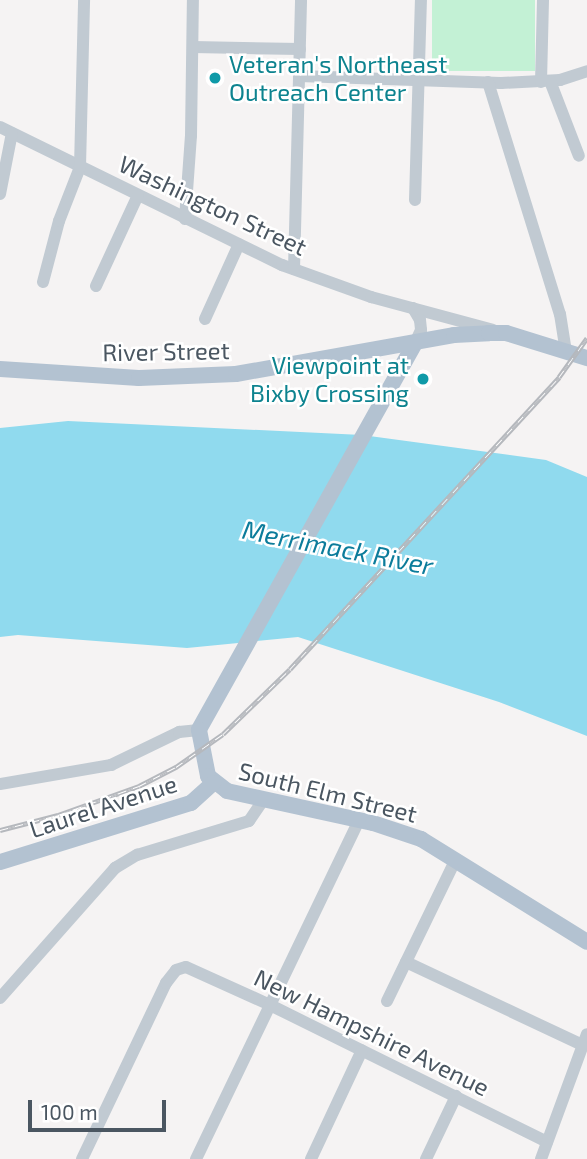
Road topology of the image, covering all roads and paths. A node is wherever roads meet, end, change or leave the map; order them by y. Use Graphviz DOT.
graph roads {
  1 [pos="84,0"];
  2 [pos="193,0"];
  3 [pos="301,0"];
  4 [pos="421,0"];
  5 [pos="543,0"];
  6 [pos="193,47"];
  7 [pos="300,49"];
  8 [pos="587,71"];
  9 [pos="299,76"];
  10 [pos="420,80"];
  11 [pos="488,82"];
  12 [pos="545,82"];
  13 [pos="6,130"];
  14 [pos="579,156"];
  15 [pos="80,166"];
  16 [pos="0,194"];
  17 [pos="138,195"];
  18 [pos="415,200"];
  19 [pos="185,219"];
  20 [pos="239,244"];
  21 [pos="294,269"];
  22 [pos="43,282"];
  23 [pos="96,286"];
  24 [pos="413,308"];
  25 [pos="205,319"];
  26 [pos="506,333"];
  27 [pos="415,343"];
  28 [pos="371,350"];
  29 [pos="566,351"];
  30 [pos="587,358"];
  31 [pos="0,369"];
  32 [pos="396,375"];
  33 [pos="202,725"];
  34 [pos="0,783"];
  35 [pos="214,783"];
  36 [pos="263,800"];
  37 [pos="359,820"];
  38 [pos="456,859"];
  39 [pos="0,862"];
  40 [pos="587,942"];
  41 [pos="406,962"];
  42 [pos="0,998"];
  43 [pos="387,1001"];
  44 [pos="270,1005"];
  45 [pos="584,1039"];
  46 [pos="362,1050"];
  47 [pos="456,1096"];
  48 [pos="547,1142"];
  49 [pos="82,1159"];
  50 [pos="196,1159"];
  51 [pos="311,1159"];
  52 [pos="426,1159"];
  53 [pos="541,1159"];
  1 -- 15 [label="street"];
  2 -- 6 [label="street"];
  3 -- 7 [label="street"];
  4 -- 10 [label="street"];
  5 -- 12 [label="street"];
  6 -- 7 [label="street"];
  6 -- 19 [label="street"];
  7 -- 9 [label="street"];
  8 -- 12 [label="street"];
  9 -- 10 [label="street"];
  9 -- 21 [label="street"];
  10 -- 11 [label="street"];
  10 -- 18 [label="street"];
  11 -- 12 [label="street"];
  11 -- 29 [label="street"];
  12 -- 14 [label="street"];
  13 -- 15 [label="street, Washington Street"];
  13 -- 16 [label="street"];
  15 -- 17 [label="street, Washington Street"];
  15 -- 22 [label="street"];
  17 -- 19 [label="street, Washington Street"];
  17 -- 23 [label="street"];
  19 -- 20 [label="street, Washington Street"];
  20 -- 21 [label="street, Washington Street"];
  20 -- 25 [label="street"];
  21 -- 24 [label="street, Washington Street"];
  24 -- 26 [label="street, Washington Street"];
  24 -- 27 [label="street"];
  26 -- 27 [label="main road, Washington Street"];
  26 -- 29 [label="main road, Washington Street"];
  27 -- 28 [label="main road, River Street"];
  27 -- 32 [label="main road"];
  28 -- 31 [label="main road, River Street"];
  28 -- 32 [label="main road"];
  29 -- 30 [label="main road, Washington Street"];
  32 -- 33 [label="main road"];
  33 -- 34 [label="street"];
  33 -- 35 [label="main road, South Elm Street"];
  35 -- 36 [label="main road, South Elm Street"];
  35 -- 39 [label="main road, Laurel Avenue"];
  36 -- 37 [label="main road, South Elm Street"];
  36 -- 42 [label="street"];
  37 -- 38 [label="main road, South Elm Street"];
  37 -- 44 [label="street"];
  38 -- 40 [label="main road, South Elm Street"];
  38 -- 41 [label="street"];
  41 -- 43 [label="street"];
  41 -- 45 [label="street"];
  44 -- 46 [label="street, New Hampshire Avenue"];
  44 -- 49 [label="street, New Hampshire Avenue"];
  44 -- 50 [label="street"];
  45 -- 48 [label="street"];
  46 -- 47 [label="street, New Hampshire Avenue"];
  46 -- 51 [label="street"];
  47 -- 48 [label="street, New Hampshire Avenue"];
  47 -- 52 [label="street"];
  48 -- 53 [label="street"];
}
